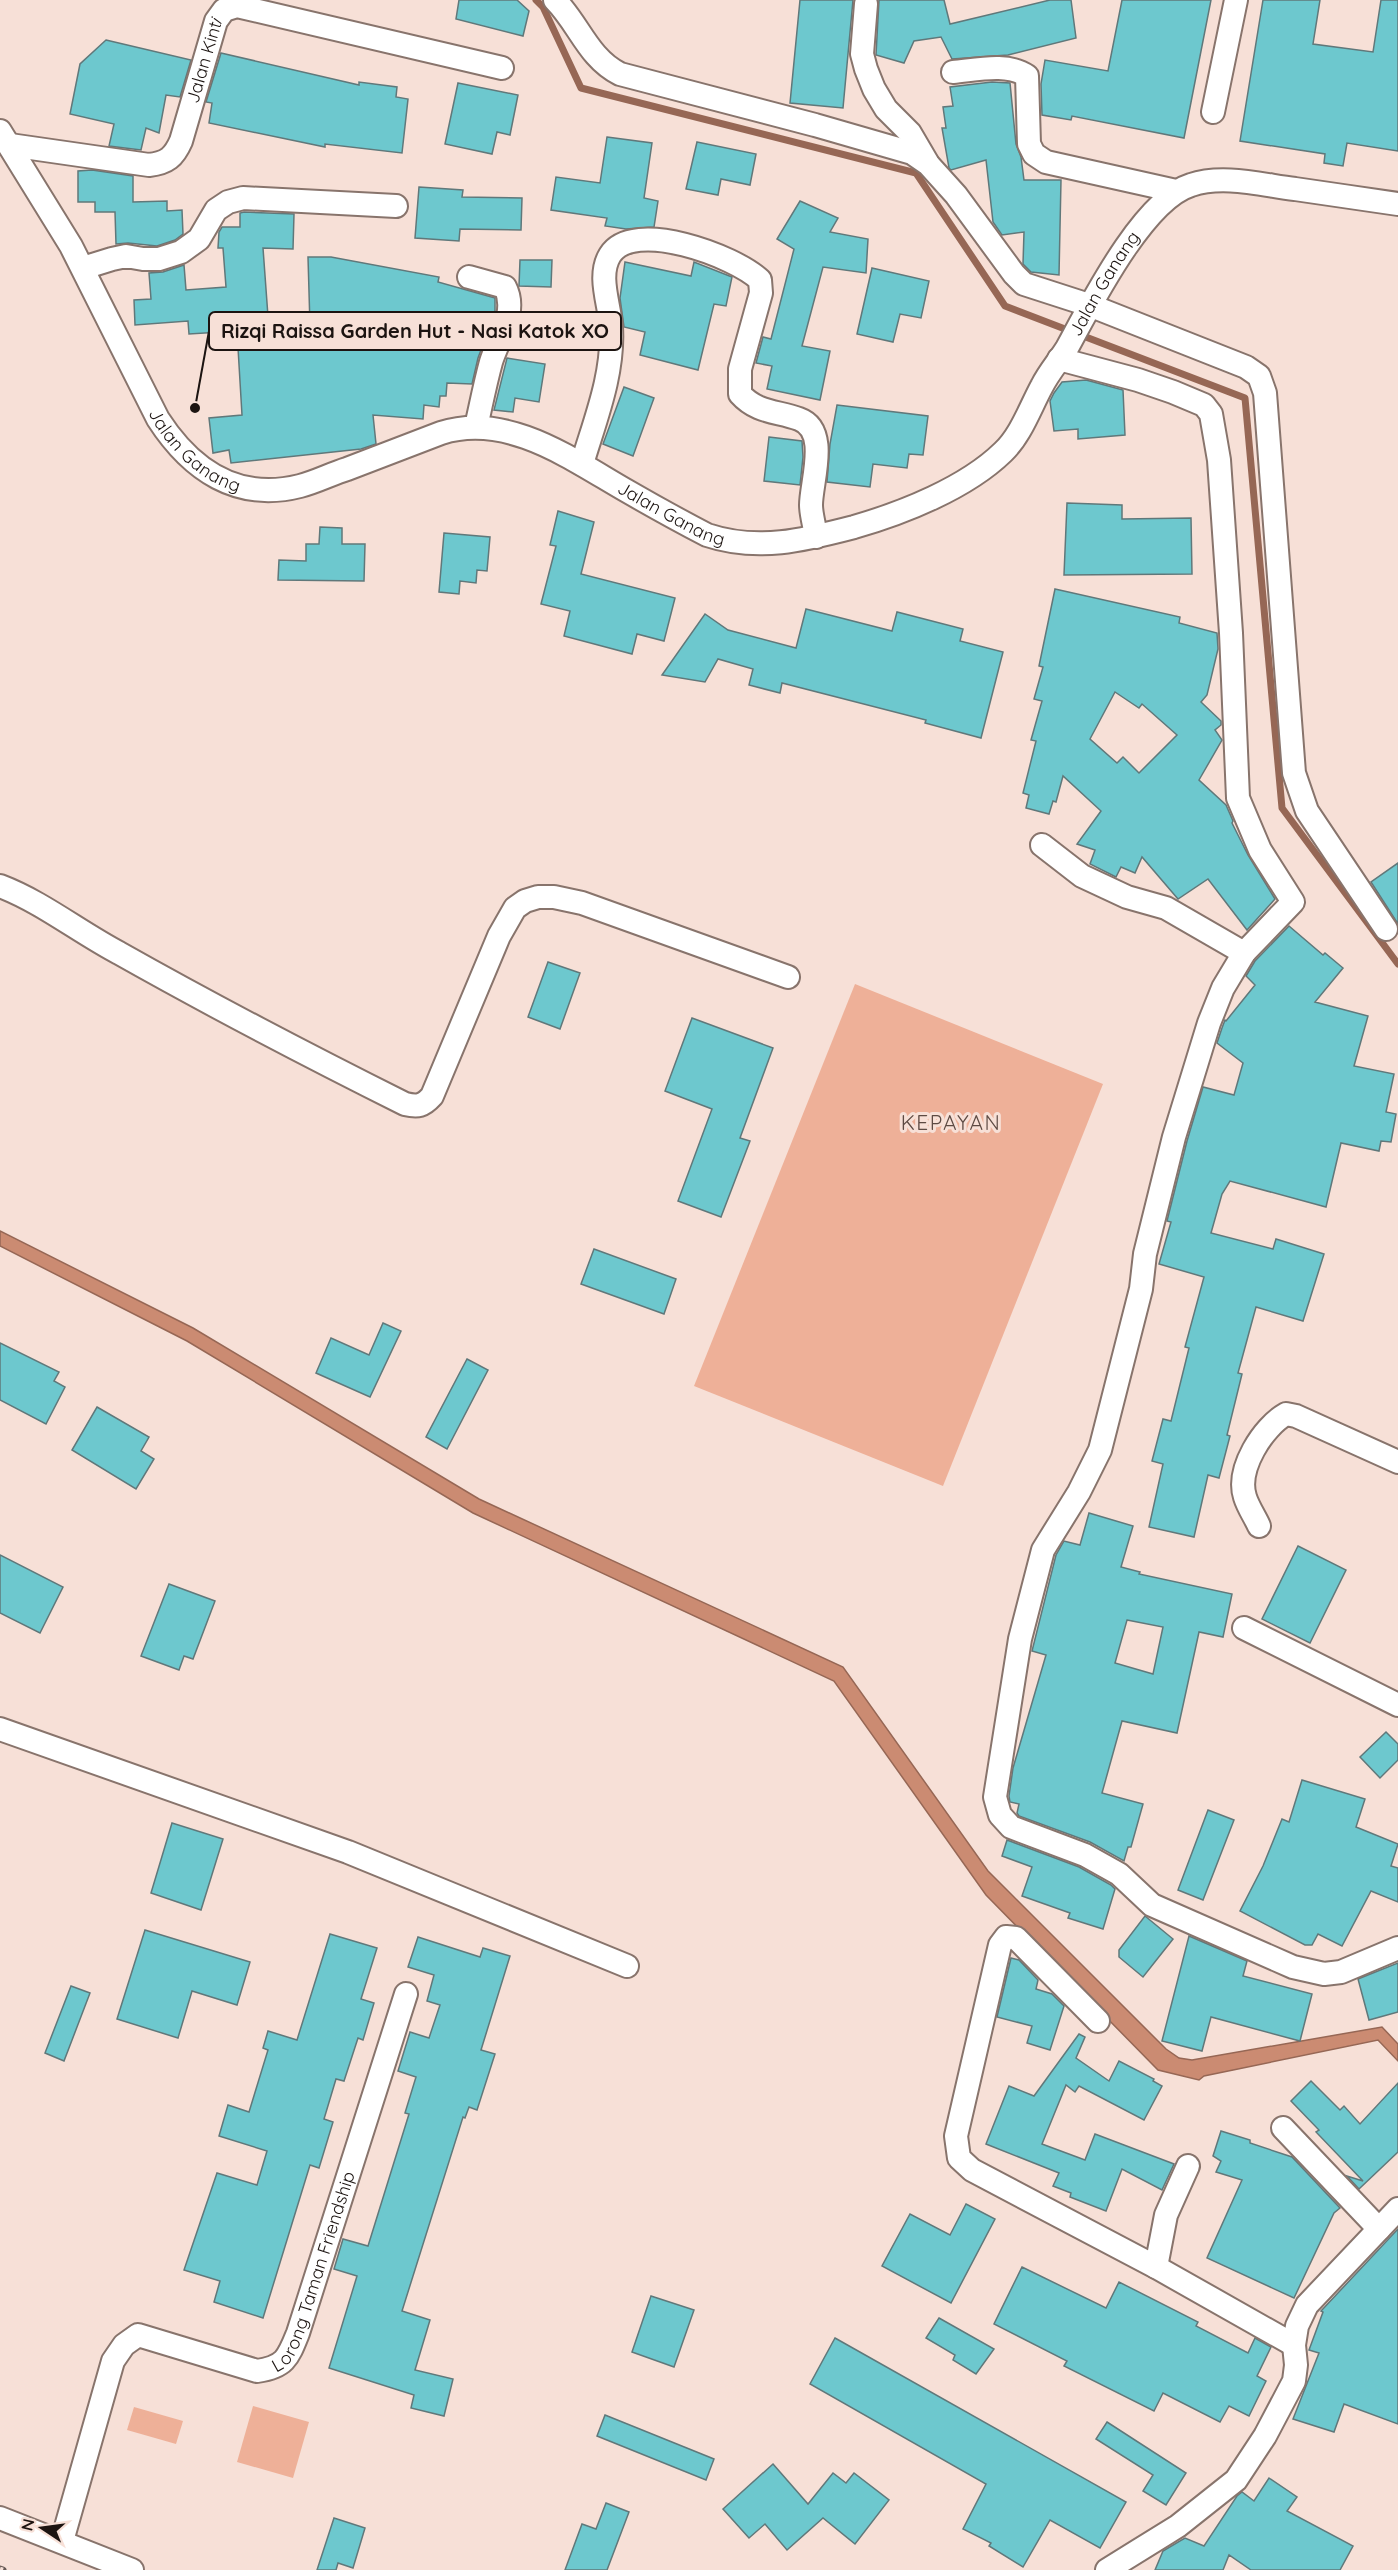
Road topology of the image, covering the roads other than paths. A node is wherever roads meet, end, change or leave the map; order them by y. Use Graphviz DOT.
graph roads {
  1 [pos="555,0"];
  2 [pos="1236,0"];
  3 [pos="866,4"];
  4 [pos="502,68"];
  5 [pos="953,72"];
  6 [pos="1213,112"];
  7 [pos="5,138"];
  8 [pos="928,164"];
  9 [pos="1176,191"];
  10 [pos="1398,204"];
  11 [pos="396,206"];
  12 [pos="83,268"];
  13 [pos="469,278"];
  14 [pos="1086,309"];
  15 [pos="1062,354"];
  16 [pos="476,427"];
  17 [pos="582,464"];
  18 [pos="816,537"];
  19 [pos="1042,845"];
  20 [pos="0,886"];
  21 [pos="1386,929"];
  22 [pos="1244,953"];
  23 [pos="788,977"];
  24 [pos="1398,1462"];
  25 [pos="1259,1526"];
  26 [pos="1244,1628"];
  27 [pos="1398,1705"];
  28 [pos="0,1729"];
  29 [pos="1398,1948"];
  30 [pos="627,1966"];
  31 [pos="406,1994"];
  32 [pos="1098,2021"];
  33 [pos="1283,2128"];
  34 [pos="1188,2166"];
  35 [pos="1398,2210"];
  36 [pos="1379,2229"];
  37 [pos="1156,2267"];
  38 [pos="1294,2345"];
  39 [pos="0,2518"];
  40 [pos="62,2541"];
  41 [pos="132,2570"];
  42 [pos="1107,2570"];
  1 -- 8 [label="street"];
  2 -- 6 [label="street"];
  3 -- 8 [label="street"];
  4 -- 7 [label="street, Jalan Kinti"];
  5 -- 9 [label="street"];
  7 -- 12 [label="street, Jalan Ganang"];
  8 -- 14 [label="street"];
  9 -- 10 [label="street, Jalan Ganang"];
  9 -- 14 [label="street, Jalan Ganang"];
  11 -- 12 [label="street"];
  12 -- 16 [label="street, Jalan Ganang"];
  13 -- 16 [label="street"];
  14 -- 15 [label="street, Jalan Ganang"];
  14 -- 21 [label="street"];
  15 -- 18 [label="street, Jalan Ganang"];
  15 -- 22 [label="street"];
  16 -- 17 [label="street, Jalan Ganang"];
  17 -- 18 [label="street, Jalan Ganang"];
  17 -- 18 [label="street"];
  19 -- 22 [label="street"];
  20 -- 23 [label="street"];
  22 -- 29 [label="street"];
  24 -- 25 [label="street"];
  26 -- 27 [label="street"];
  28 -- 30 [label="street"];
  31 -- 40 [label="street, Lorong Taman Friendship"];
  32 -- 37 [label="street"];
  33 -- 36 [label="street"];
  34 -- 37 [label="street"];
  35 -- 36 [label="street"];
  36 -- 38 [label="street"];
  37 -- 38 [label="street"];
  38 -- 42 [label="street"];
  39 -- 40 [label="street"];
  40 -- 41 [label="street"];
}
